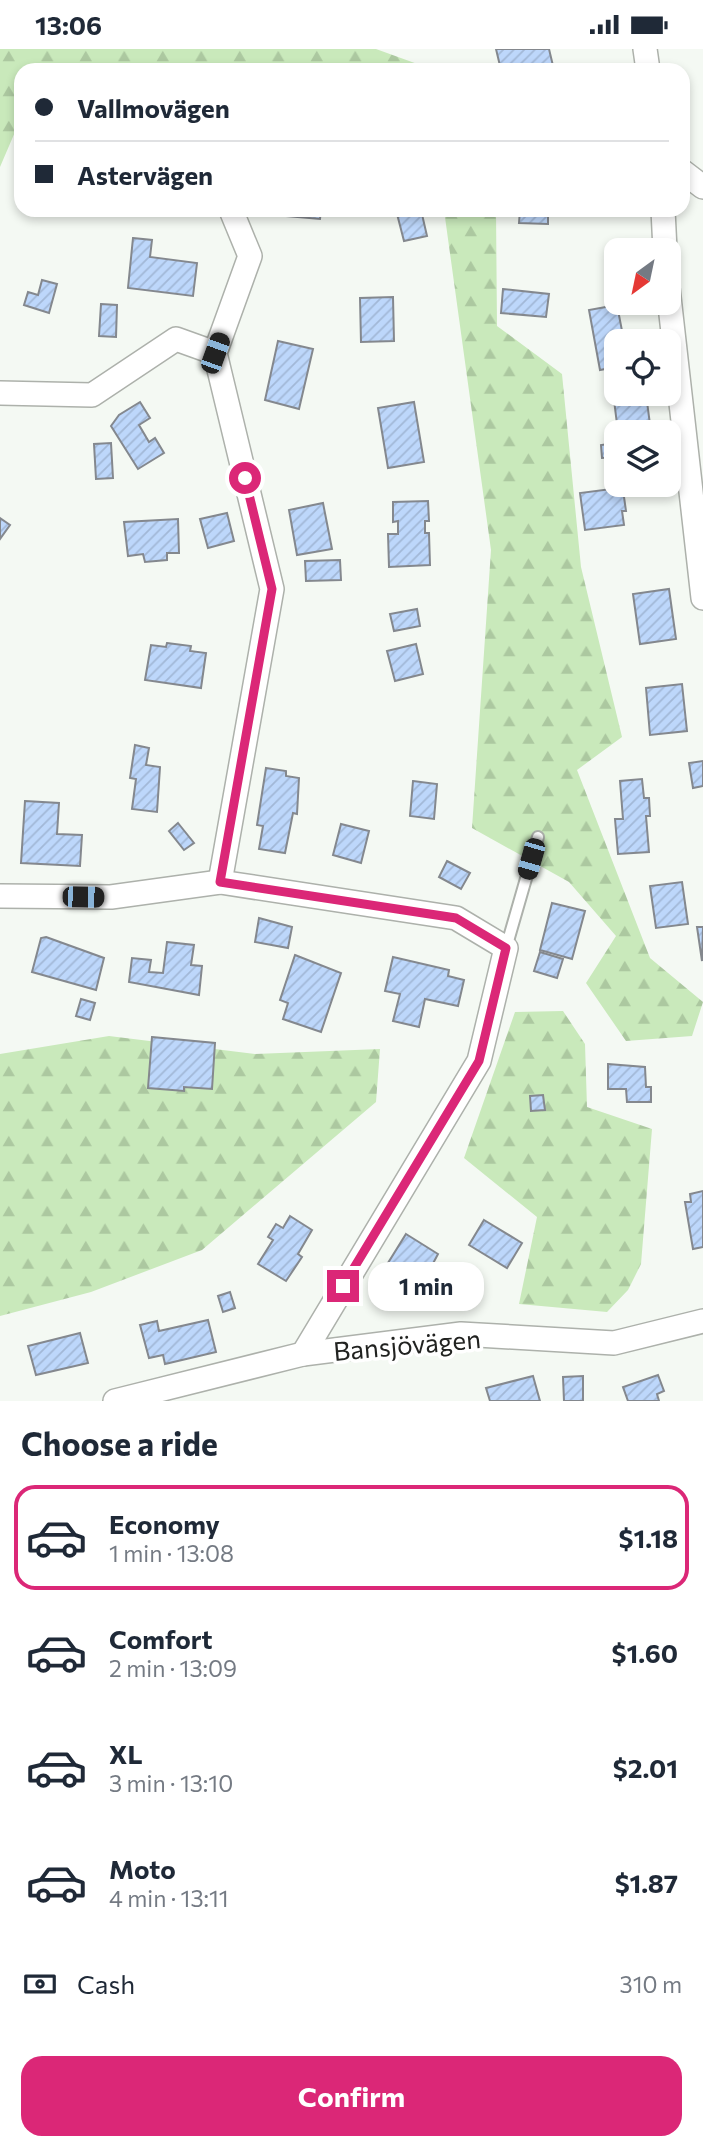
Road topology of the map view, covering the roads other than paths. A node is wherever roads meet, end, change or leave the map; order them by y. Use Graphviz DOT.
graph roads {
  1 [pos="234,217"];
  2 [pos="663,217"];
  3 [pos="664,238"];
  4 [pos="671,315"];
  5 [pos="215,353"];
  6 [pos="0,393"];
  7 [pos="703,599"];
  8 [pos="537,837"];
  9 [pos="220,882"];
  10 [pos="0,896"];
  11 [pos="506,948"];
  12 [pos="703,1321"];
  13 [pos="303,1354"];
  14 [pos="115,1401"];
  1 -- 5 [label="street"];
  2 -- 3 [label="street"];
  4 -- 7 [label="street"];
  5 -- 6 [label="street"];
  5 -- 9 [label="street"];
  8 -- 11 [label="lane"];
  9 -- 10 [label="street"];
  9 -- 11 [label="street"];
  11 -- 13 [label="street"];
  12 -- 13 [label="street, Bansjövägen"];
  13 -- 14 [label="street, Bansjövägen"];
}
